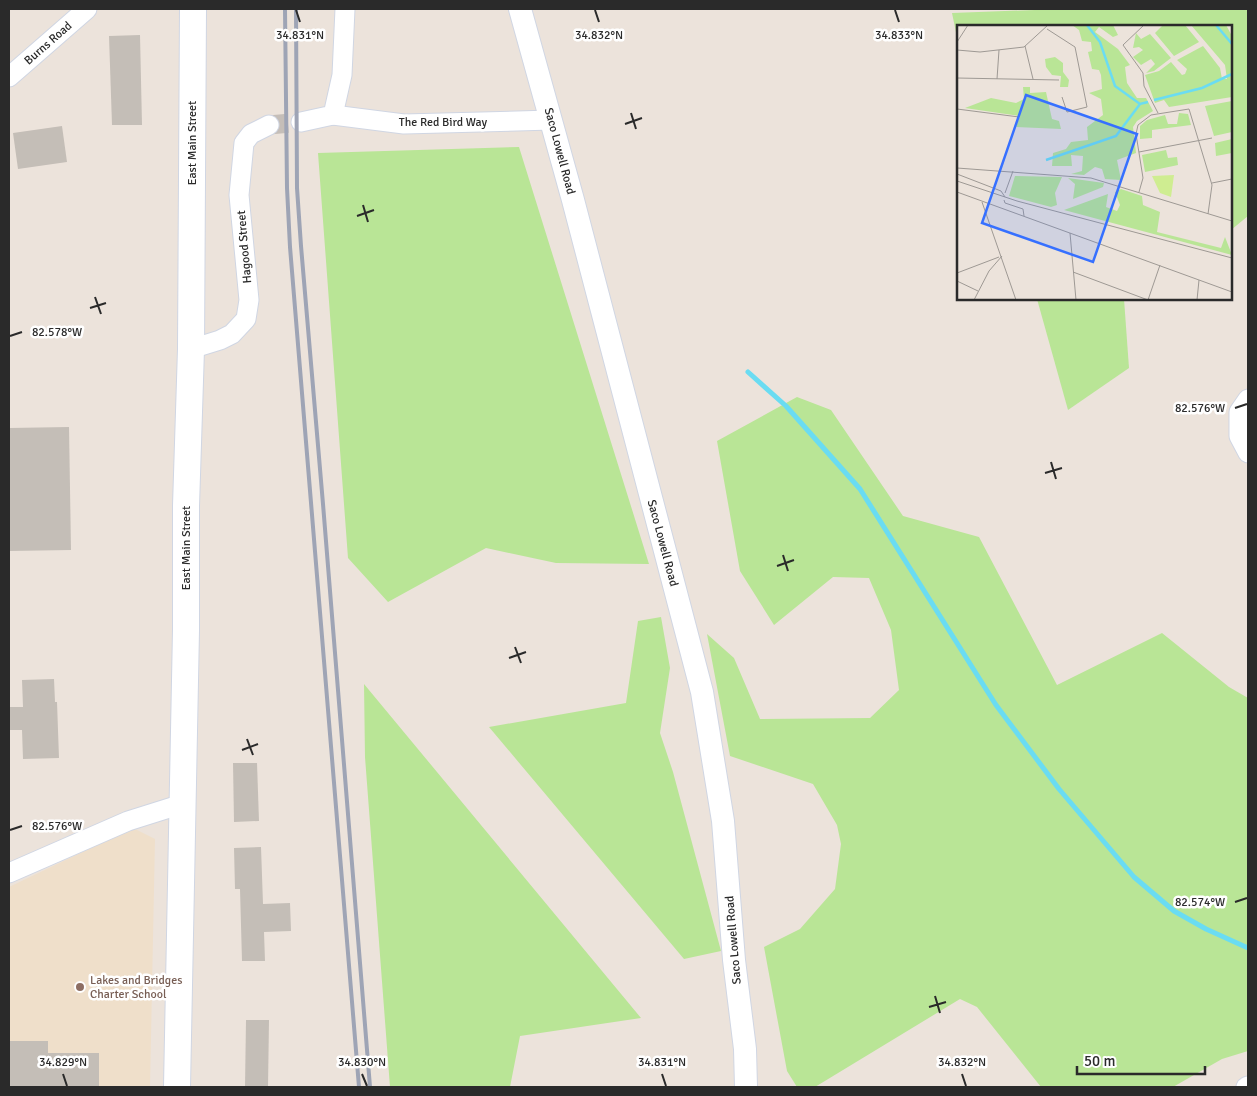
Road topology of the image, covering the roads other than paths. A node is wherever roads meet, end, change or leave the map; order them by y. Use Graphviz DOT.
graph roads {
  1 [pos="87,9"];
  2 [pos="193,9"];
  3 [pos="344,9"];
  4 [pos="520,9"];
  5 [pos="9,77"];
  6 [pos="333,115"];
  7 [pos="552,120"];
  8 [pos="301,122"];
  9 [pos="269,125"];
  10 [pos="191,348"];
  11 [pos="1248,399"];
  12 [pos="1248,453"];
  13 [pos="182,804"];
  14 [pos="9,873"];
  15 [pos="177,1087"];
  16 [pos="746,1087"];
  1 -- 5 [label="street, Burns Road"];
  2 -- 10 [label="main road, East Main Street"];
  3 -- 6 [label="street"];
  4 -- 7 [label="street, Saco Lowell Road"];
  6 -- 7 [label="street, The Red Bird Way"];
  6 -- 8 [label="street"];
  7 -- 16 [label="street, Saco Lowell Road"];
  9 -- 10 [label="street, Hagood Street"];
  10 -- 13 [label="main road, East Main Street"];
  11 -- 12 [label="street"];
  13 -- 14 [label="street"];
  13 -- 15 [label="main road, East Main Street"];
}
